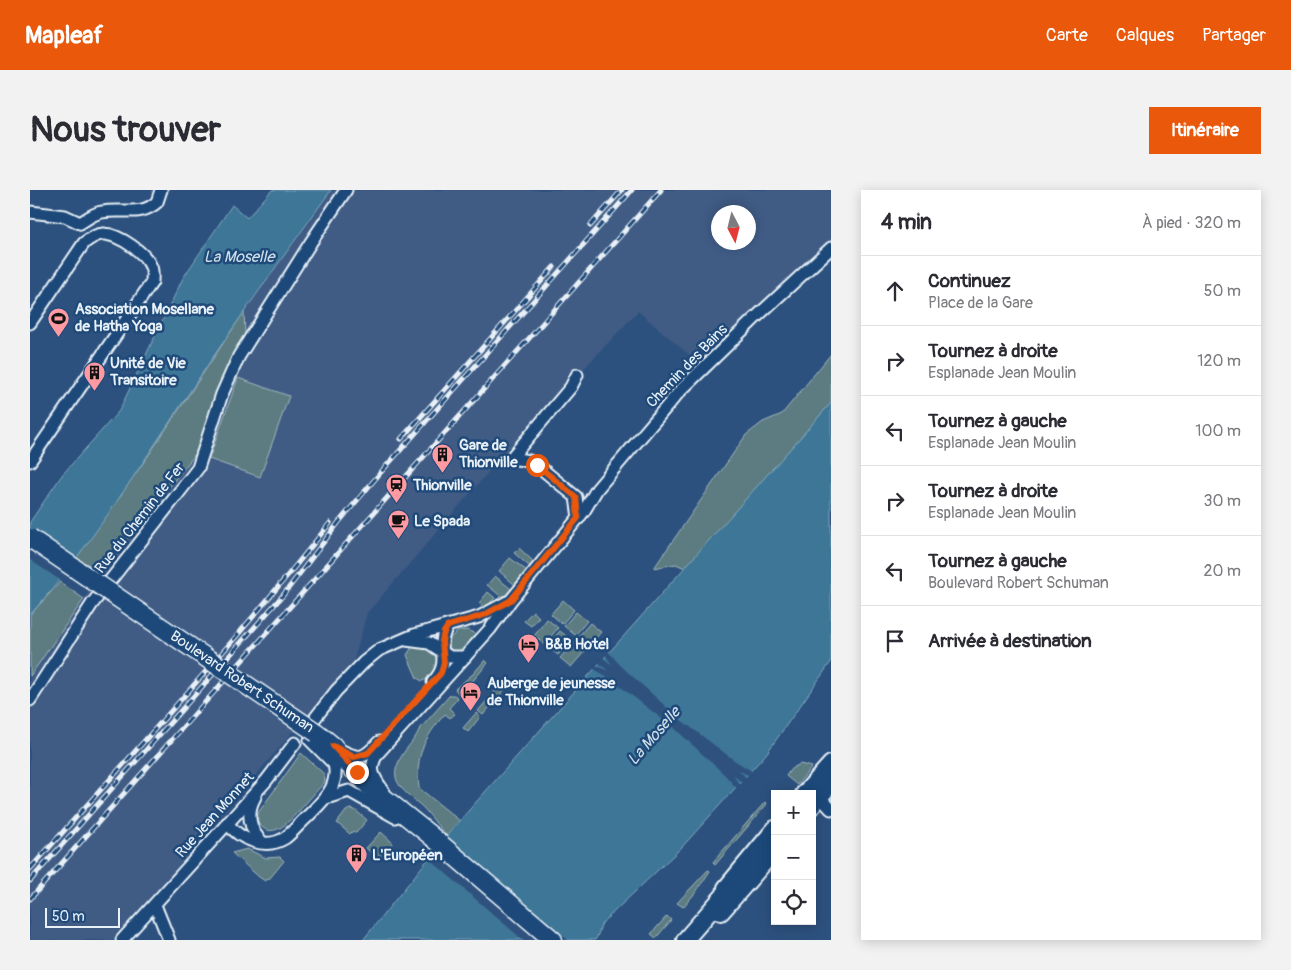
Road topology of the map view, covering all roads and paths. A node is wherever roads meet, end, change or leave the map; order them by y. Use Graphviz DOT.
graph roads {
  1 [pos="161,190"];
  2 [pos="346,190"];
  3 [pos="30,212"];
  4 [pos="80,223"];
  5 [pos="87,241"];
  6 [pos="831,248"];
  7 [pos="30,323"];
  8 [pos="578,375"];
  9 [pos="30,461"];
  10 [pos="578,518"];
  11 [pos="30,538"];
  12 [pos="30,550"];
  13 [pos="511,600"];
  14 [pos="479,617"];
  15 [pos="448,626"];
  16 [pos="484,634"];
  17 [pos="404,640"];
  18 [pos="443,652"];
  19 [pos="465,657"];
  20 [pos="30,700"];
  21 [pos="309,734"];
  22 [pos="333,746"];
  23 [pos="831,764"];
  24 [pos="266,781"];
  25 [pos="831,784"];
  26 [pos="326,798"];
  27 [pos="817,801"];
  28 [pos="393,810"];
  29 [pos="227,823"];
  30 [pos="771,834"];
  31 [pos="427,838"];
  32 [pos="262,842"];
  33 [pos="771,855"];
  34 [pos="155,905"];
  35 [pos="122,940"];
  36 [pos="170,940"];
  37 [pos="539,940"];
  38 [pos="553,940"];
  39 [pos="685,940"];
  40 [pos="697,940"];
  1 -- 4 [label="street"];
  2 -- 20 [label="street, Rue du Chemin de Fer"];
  3 -- 4 [label="street"];
  4 -- 5 [label="street"];
  5 -- 7 [label="street"];
  5 -- 9 [label="street"];
  6 -- 10 [label="street, Chemin des Bains"];
  8 -- 10 [label="street"];
  10 -- 13 [label="street, Chemin des Bains"];
  11 -- 21 [label="main road, Boulevard Robert Schuman, bridge"];
  12 -- 21 [label="main road, Boulevard Robert Schuman"];
  13 -- 14 [label="street, Rue Jean Monnet"];
  13 -- 16 [label="street, Chemin des Bains"];
  14 -- 15 [label="street, Rue Jean Monnet"];
  14 -- 16 [label="street"];
  15 -- 17 [label="street, Rue Jean Monnet"];
  15 -- 18 [label="street"];
  16 -- 19 [label="street, Chemin des Bains"];
  17 -- 18 [label="street"];
  17 -- 21 [label="street, Rue Jean Monnet"];
  18 -- 19 [label="street"];
  18 -- 22 [label="street"];
  19 -- 28 [label="street, Chemin des Bains"];
  21 -- 22 [label="main road, Boulevard Robert Schuman"];
  21 -- 24 [label="street, Rue Jean Monnet"];
  21 -- 26 [label="street"];
  21 -- 28 [label="main road, Boulevard Robert Schuman"];
  22 -- 28 [label="main road, Boulevard Robert Schuman"];
  23 -- 27 [label="main road"];
  24 -- 29 [label="street, Rue Jean Monnet"];
  24 -- 32 [label="street"];
  25 -- 27 [label="main road"];
  26 -- 28 [label="street"];
  26 -- 32 [label="street"];
  28 -- 31 [label="main road, Boulevard Robert Schuman"];
  29 -- 32 [label="street"];
  29 -- 34 [label="street, Rue Jean Monnet"];
  30 -- 39 [label="main road"];
  31 -- 37 [label="main road, Boulevard Robert Schuman"];
  31 -- 38 [label="main road, Boulevard Robert Schuman"];
  33 -- 40 [label="main road"];
  34 -- 35 [label="street, Rue Jean Monnet"];
  34 -- 36 [label="street"];
}
